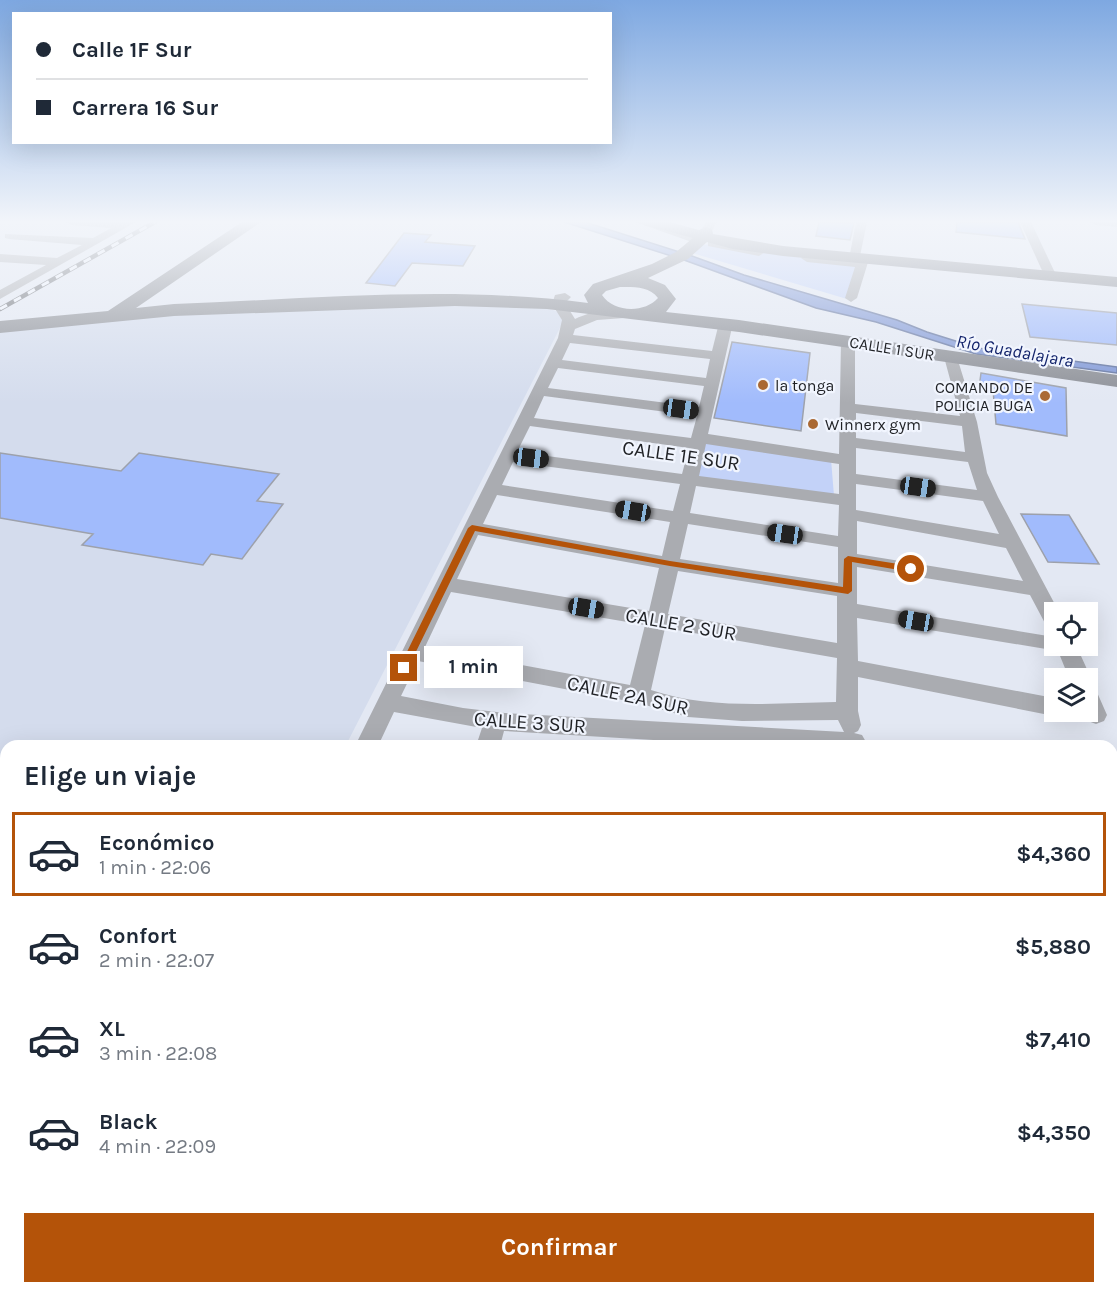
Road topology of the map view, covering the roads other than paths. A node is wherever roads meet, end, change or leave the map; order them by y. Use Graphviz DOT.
graph roads {
  1 [pos="24,282"];
  2 [pos="162,282"];
  3 [pos="618,282"];
  4 [pos="658,282"];
  5 [pos="854,282"];
  6 [pos="605,286"];
  7 [pos="663,291"];
  8 [pos="0,295"];
  9 [pos="851,298"];
  10 [pos="562,301"];
  11 [pos="119,311"];
  12 [pos="624,314"];
  13 [pos="0,322"];
  14 [pos="730,324"];
  15 [pos="0,327"];
  16 [pos="568,333"];
  17 [pos="848,341"];
  18 [pos="718,356"];
  19 [pos="951,357"];
  20 [pos="553,363"];
  21 [pos="1117,381"];
  22 [pos="712,383"];
  23 [pos="539,391"];
  24 [pos="848,408"];
  25 [pos="705,412"];
  26 [pos="524,421"];
  27 [pos="969,422"];
  28 [pos="698,441"];
  29 [pos="508,456"];
  30 [pos="974,458"];
  31 [pos="848,460"];
  32 [pos="690,479"];
  33 [pos="492,489"];
  34 [pos="989,497"];
  35 [pos="848,508"];
  36 [pos="680,519"];
  37 [pos="472,528"];
  38 [pos="1014,543"];
  39 [pos="848,551"];
  40 [pos="670,564"];
  41 [pos="445,584"];
  42 [pos="1039,590"];
  43 [pos="847,600"];
  44 [pos="1045,602"];
  45 [pos="657,620"];
  46 [pos="1044,642"];
  47 [pos="412,652"];
  48 [pos="847,660"];
  49 [pos="639,695"];
  50 [pos="387,702"];
  51 [pos="1044,705"];
  52 [pos="847,711"];
  53 [pos="496,721"];
  54 [pos="630,737"];
  55 [pos="369,740"];
  56 [pos="490,740"];
  57 [pos="733,740"];
  58 [pos="854,740"];
  1 -- 8 [label="street"];
  2 -- 11 [label="main road"];
  3 -- 6 [label="main road"];
  4 -- 7 [label="main road"];
  5 -- 9 [label="street"];
  6 -- 7 [label="main road"];
  6 -- 10 [label="main road, CALLE 1 SUR"];
  6 -- 12 [label="main road"];
  7 -- 12 [label="main road"];
  7 -- 14 [label="main road, CALLE 1 SUR"];
  10 -- 11 [label="main road, CALLE 1 SUR"];
  10 -- 12 [label="main road, CALLE 1 SUR"];
  10 -- 16 [label="street"];
  11 -- 13 [label="main road, CALLE 1 SUR"];
  11 -- 15 [label="main road, CALLE 1 SUR"];
  12 -- 14 [label="main road, CALLE 1 SUR"];
  12 -- 16 [label="street"];
  14 -- 17 [label="main road, CALLE 1 SUR"];
  14 -- 18 [label="street"];
  16 -- 18 [label="street"];
  16 -- 20 [label="street"];
  17 -- 19 [label="main road, CALLE 1 SUR"];
  17 -- 24 [label="street"];
  18 -- 22 [label="street"];
  19 -- 21 [label="main road, CALLE 1 SUR"];
  19 -- 27 [label="street"];
  20 -- 22 [label="street"];
  20 -- 23 [label="street"];
  22 -- 25 [label="street"];
  23 -- 25 [label="street"];
  23 -- 26 [label="street"];
  24 -- 27 [label="street"];
  24 -- 31 [label="street"];
  25 -- 28 [label="street"];
  26 -- 28 [label="street"];
  26 -- 29 [label="street"];
  27 -- 30 [label="street"];
  28 -- 31 [label="street"];
  28 -- 32 [label="street"];
  29 -- 32 [label="street, CALLE 1E SUR"];
  29 -- 33 [label="street"];
  30 -- 31 [label="street"];
  30 -- 34 [label="street"];
  31 -- 34 [label="street"];
  31 -- 35 [label="street"];
  32 -- 35 [label="street, CALLE 1E SUR"];
  32 -- 36 [label="street"];
  33 -- 36 [label="street"];
  33 -- 37 [label="street"];
  34 -- 38 [label="street"];
  35 -- 38 [label="street, CALLE 1E SUR"];
  35 -- 39 [label="street"];
  36 -- 39 [label="street"];
  36 -- 40 [label="street"];
  37 -- 40 [label="street"];
  37 -- 41 [label="street"];
  38 -- 42 [label="street"];
  39 -- 42 [label="street"];
  39 -- 43 [label="street"];
  40 -- 43 [label="street"];
  40 -- 45 [label="street"];
  41 -- 45 [label="street, CALLE 2 SUR"];
  41 -- 47 [label="street"];
  42 -- 44 [label="street"];
  43 -- 46 [label="street"];
  43 -- 48 [label="street"];
  45 -- 48 [label="street, CALLE 2 SUR"];
  45 -- 49 [label="street"];
  47 -- 49 [label="street, CALLE 2A SUR"];
  47 -- 50 [label="street"];
  48 -- 51 [label="street"];
  48 -- 52 [label="street"];
  49 -- 52 [label="street, CALLE 2A SUR"];
  50 -- 53 [label="street, CALLE 3 SUR"];
  50 -- 55 [label="street"];
  52 -- 58 [label="street"];
  53 -- 54 [label="street, CALLE 3 SUR"];
  53 -- 56 [label="street"];
  54 -- 57 [label="street, CALLE 3 SUR"];
}
